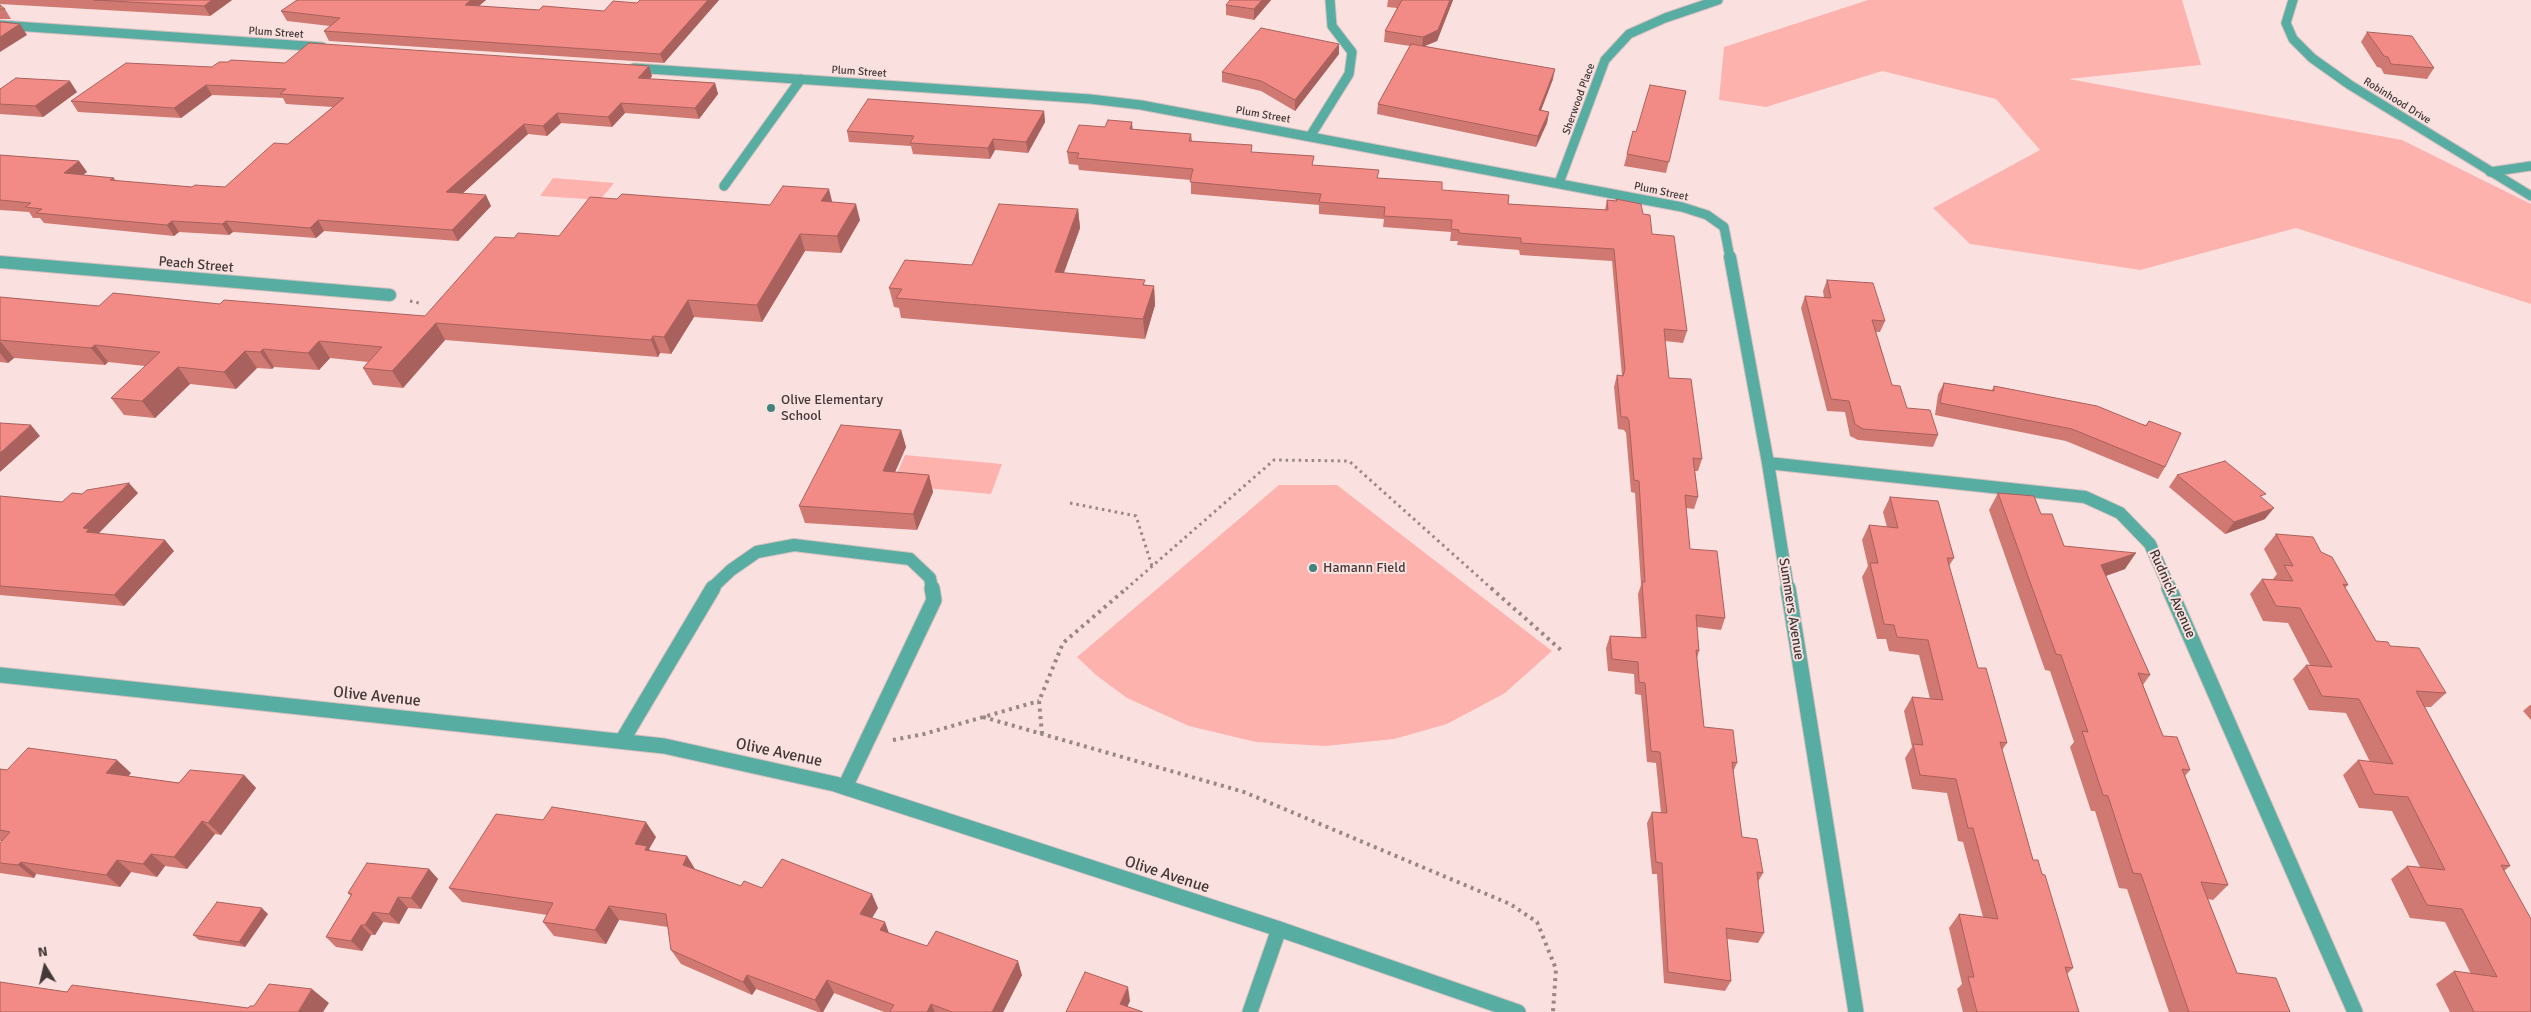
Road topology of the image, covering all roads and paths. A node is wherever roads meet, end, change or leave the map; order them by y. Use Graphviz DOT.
graph roads {
  1 [pos="1330,0"];
  2 [pos="1718,0"];
  3 [pos="2293,0"];
  4 [pos="0,25"];
  5 [pos="335,48"];
  6 [pos="623,67"];
  7 [pos="801,79"];
  8 [pos="1311,135"];
  9 [pos="2531,166"];
  10 [pos="2490,172"];
  11 [pos="1559,183"];
  12 [pos="724,186"];
  13 [pos="2531,196"];
  14 [pos="1707,215"];
  15 [pos="0,262"];
  16 [pos="390,295"];
  17 [pos="1768,463"];
  18 [pos="1070,503"];
  19 [pos="1152,566"];
  20 [pos="1561,650"];
  21 [pos="0,675"];
  22 [pos="1039,701"];
  23 [pos="983,717"];
  24 [pos="1042,734"];
  25 [pos="622,741"];
  26 [pos="865,745"];
  27 [pos="844,787"];
  28 [pos="1279,929"];
  29 [pos="1250,1012"];
  30 [pos="1518,1012"];
  31 [pos="1553,1012"];
  32 [pos="1856,1012"];
  33 [pos="2355,1012"];
  1 -- 8 [label="street"];
  2 -- 11 [label="street, Sherwood Place"];
  3 -- 10 [label="street, Robinhood Drive"];
  4 -- 5 [label="street, Plum Street"];
  6 -- 7 [label="street, Plum Street"];
  7 -- 8 [label="street, Plum Street"];
  7 -- 12 [label="street"];
  8 -- 11 [label="street, Plum Street"];
  9 -- 10 [label="street"];
  10 -- 13 [label="street, Robinhood Drive"];
  11 -- 14 [label="street, Plum Street"];
  14 -- 17 [label="street, Summers Avenue"];
  15 -- 16 [label="street, Peach Street"];
  17 -- 32 [label="street, Summers Avenue"];
  17 -- 33 [label="street, Rudnick Avenue"];
  18 -- 19 [label="path"];
  19 -- 20 [label="path"];
  19 -- 22 [label="path"];
  21 -- 25 [label="street, Olive Avenue"];
  22 -- 23 [label="path"];
  22 -- 24 [label="path"];
  23 -- 24 [label="path"];
  23 -- 26 [label="path"];
  24 -- 31 [label="path"];
  25 -- 26 [label="street"];
  25 -- 27 [label="street, Olive Avenue"];
  26 -- 27 [label="street"];
  27 -- 28 [label="street, Olive Avenue"];
  28 -- 29 [label="street"];
  28 -- 30 [label="street, Olive Avenue"];
}
